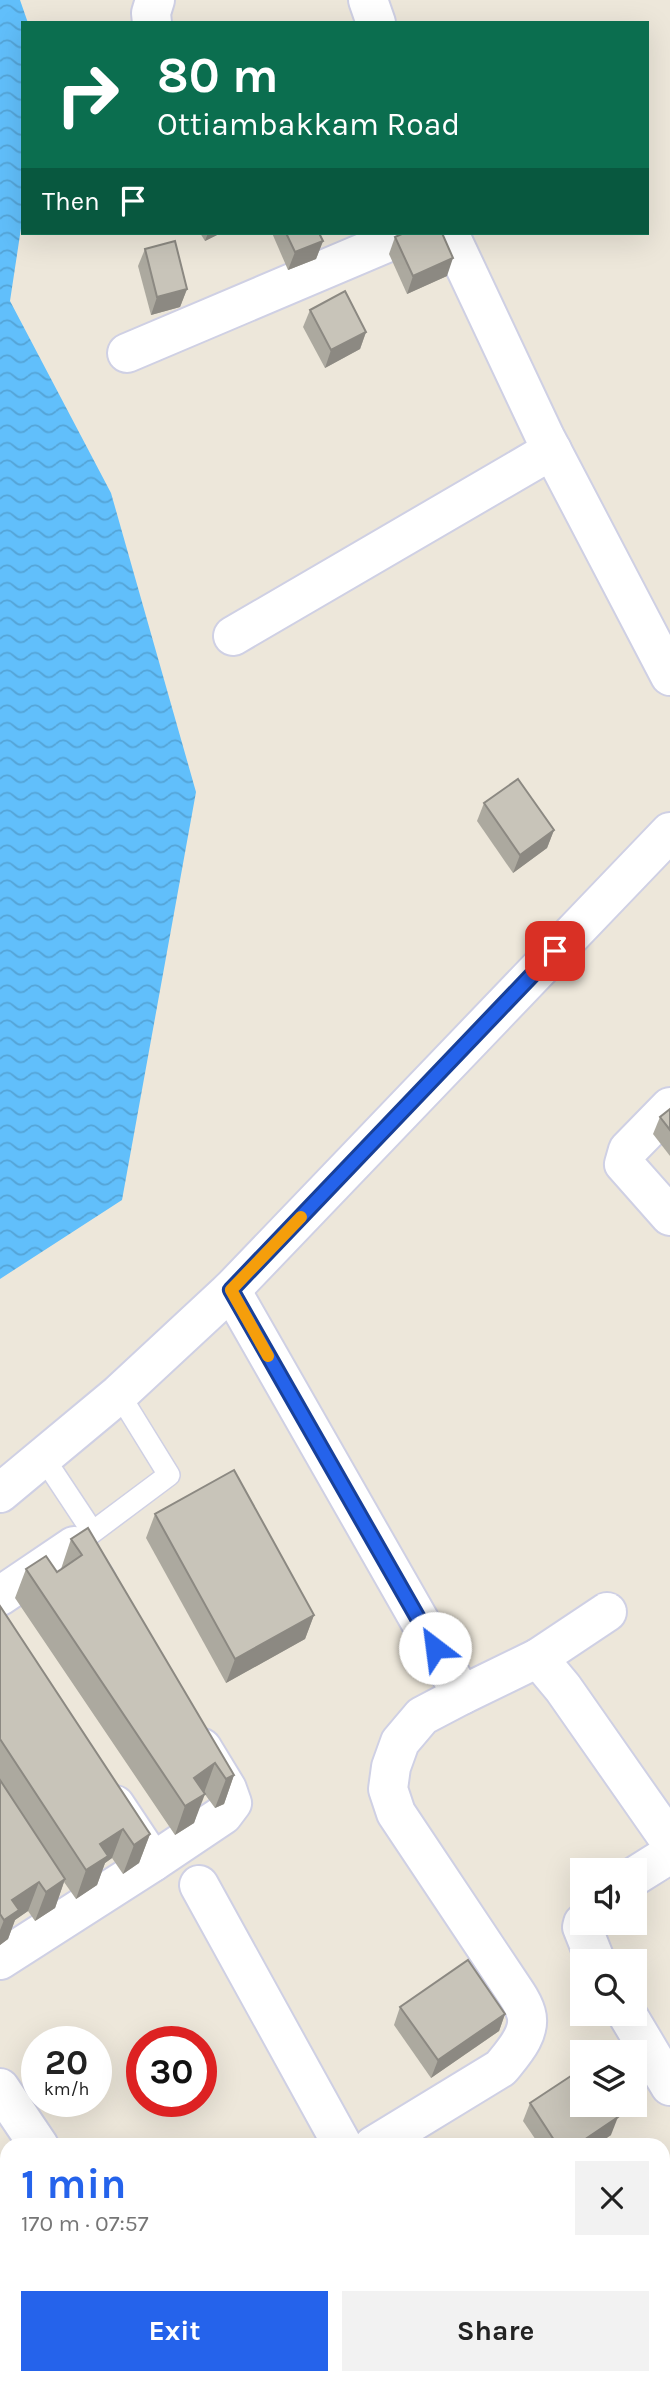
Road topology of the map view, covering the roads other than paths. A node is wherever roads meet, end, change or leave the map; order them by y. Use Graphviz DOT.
graph roads {
  1 [pos="155,0"];
  2 [pos="368,0"];
  3 [pos="152,21"];
  4 [pos="375,21"];
  5 [pos="405,235"];
  6 [pos="450,235"];
  7 [pos="127,353"];
  8 [pos="552,450"];
  9 [pos="233,636"];
  10 [pos="670,676"];
  11 [pos="670,832"];
  12 [pos="670,1107"];
  13 [pos="670,1216"];
  14 [pos="231,1290"];
  15 [pos="119,1394"];
  16 [pos="43,1457"];
  17 [pos="0,1493"];
  18 [pos="83,1538"];
  19 [pos="0,1596"];
  20 [pos="607,1612"];
  21 [pos="118,1615"];
  22 [pos="538,1658"];
  23 [pos="462,1695"];
  24 [pos="183,1719"];
  25 [pos="100,1781"];
  26 [pos="670,1841"];
  27 [pos="670,1854"];
  28 [pos="153,1862"];
  29 [pos="647,1868"];
  30 [pos="48,1883"];
  31 [pos="199,1885"];
  32 [pos="68,1915"];
  33 [pos="0,1960"];
  34 [pos="636,2026"];
  35 [pos="665,2066"];
  36 [pos="0,2088"];
  37 [pos="34,2138"];
  38 [pos="340,2138"];
  39 [pos="386,2138"];
  1 -- 3 [label="street"];
  2 -- 4 [label="street"];
  5 -- 7 [label="street"];
  6 -- 8 [label="street"];
  8 -- 9 [label="street"];
  8 -- 10 [label="street"];
  11 -- 14 [label="street"];
  12 -- 13 [label="street"];
  14 -- 15 [label="street"];
  14 -- 23 [label="street"];
  15 -- 16 [label="street"];
  15 -- 18 [label="lane"];
  16 -- 17 [label="street"];
  16 -- 18 [label="lane"];
  18 -- 19 [label="street"];
  18 -- 21 [label="street"];
  20 -- 22 [label="street"];
  22 -- 23 [label="street"];
  22 -- 26 [label="street"];
  23 -- 39 [label="street"];
  24 -- 28 [label="street"];
  25 -- 28 [label="street"];
  27 -- 29 [label="street"];
  28 -- 32 [label="street"];
  30 -- 32 [label="street"];
  31 -- 38 [label="street"];
  32 -- 33 [label="street"];
  34 -- 35 [label="street"];
  36 -- 37 [label="street"];
}
